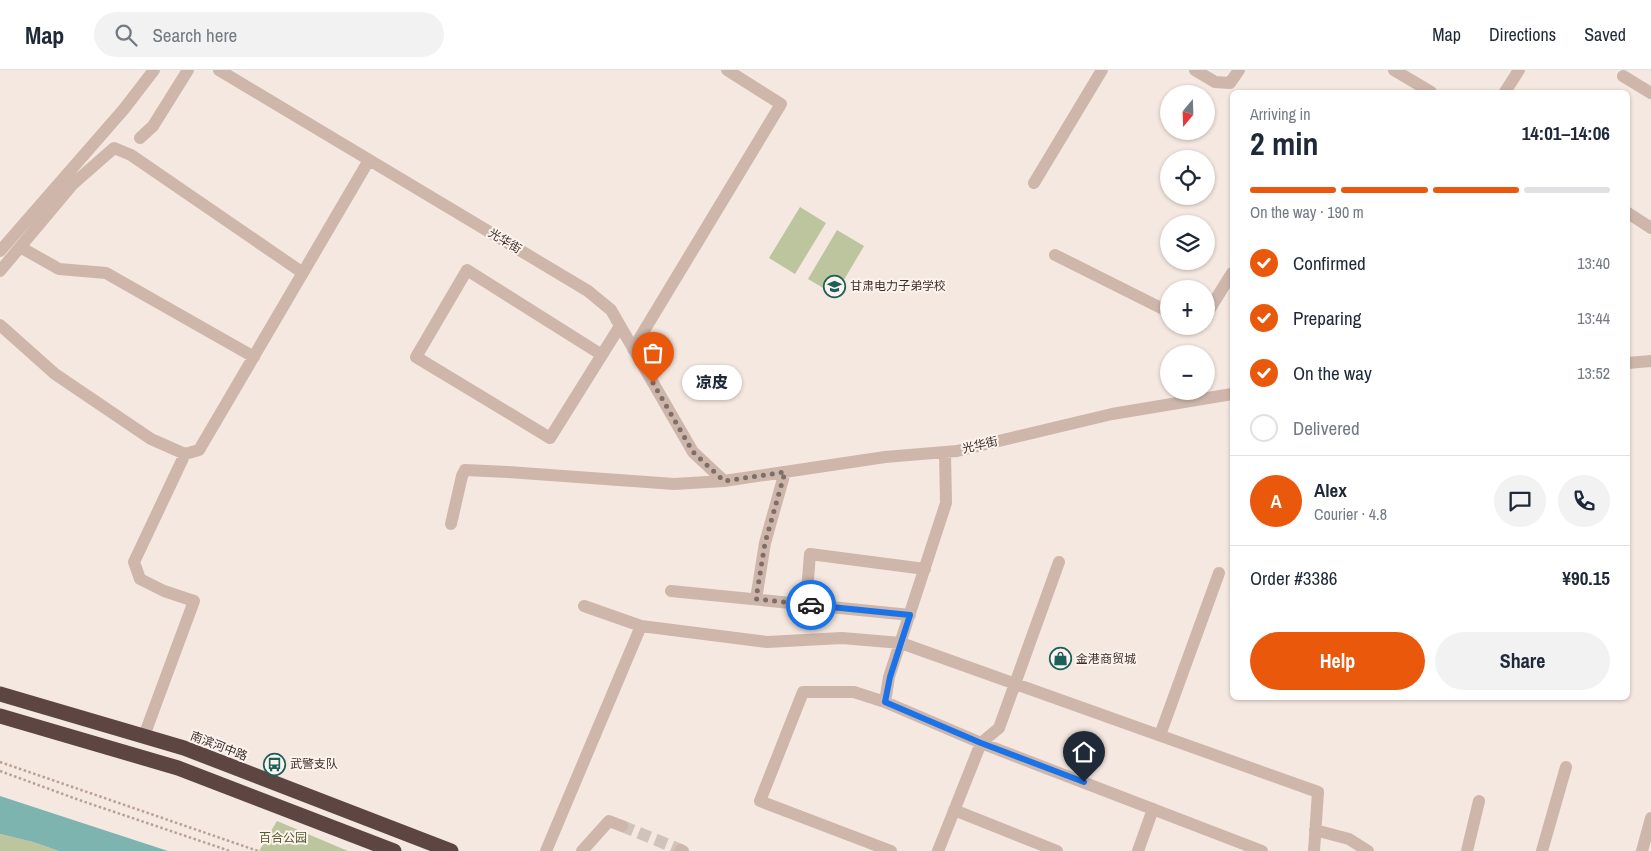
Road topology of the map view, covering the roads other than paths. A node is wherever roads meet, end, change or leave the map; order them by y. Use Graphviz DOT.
graph roads {
  1 [pos="154,70"];
  2 [pos="188,70"];
  3 [pos="219,70"];
  4 [pos="727,70"];
  5 [pos="1102,70"];
  6 [pos="1195,70"];
  7 [pos="1239,70"];
  8 [pos="1394,70"];
  9 [pos="1519,70"];
  10 [pos="1623,76"];
  11 [pos="1428,90"];
  12 [pos="1506,90"];
  13 [pos="1651,93"];
  14 [pos="140,138"];
  15 [pos="369,160"];
  16 [pos="1034,183"];
  17 [pos="1630,214"];
  18 [pos="1651,228"];
  19 [pos="20,247"];
  20 [pos="0,251"];
  21 [pos="1055,255"];
  22 [pos="0,271"];
  23 [pos="303,273"];
  24 [pos="1230,276"];
  25 [pos="1215,301"];
  26 [pos="1160,308"];
  27 [pos="0,325"];
  28 [pos="620,326"];
  29 [pos="633,349"];
  30 [pos="602,355"];
  31 [pos="254,357"];
  32 [pos="1651,361"];
  33 [pos="1630,363"];
  34 [pos="1230,394"];
  35 [pos="945,452"];
  36 [pos="184,454"];
  37 [pos="785,472"];
  38 [pos="724,481"];
  39 [pos="452,524"];
  40 [pos="1059,562"];
  41 [pos="924,569"];
  42 [pos="1219,573"];
  43 [pos="670,591"];
  44 [pos="756,599"];
  45 [pos="806,604"];
  46 [pos="584,606"];
  47 [pos="910,615"];
  48 [pos="641,626"];
  49 [pos="901,643"];
  50 [pos="1014,684"];
  51 [pos="0,694"];
  52 [pos="885,702"];
  53 [pos="0,716"];
  54 [pos="144,736"];
  55 [pos="1160,736"];
  56 [pos="981,743"];
  57 [pos="1566,767"];
  58 [pos="1479,800"];
  59 [pos="1153,809"];
  60 [pos="954,810"];
  61 [pos="1651,818"];
  62 [pos="622,826"];
  63 [pos="1315,830"];
  64 [pos="392,851"];
  65 [pos="451,851"];
  66 [pos="546,851"];
  67 [pos="582,851"];
  68 [pos="891,851"];
  69 [pos="938,851"];
  70 [pos="1056,851"];
  71 [pos="1138,851"];
  72 [pos="1262,851"];
  73 [pos="1314,851"];
  74 [pos="1368,851"];
  75 [pos="1467,851"];
  76 [pos="1542,851"];
  77 [pos="1642,851"];
  1 -- 20 [label="street"];
  2 -- 14 [label="street"];
  3 -- 15 [label="street, 光华街"];
  4 -- 29 [label="street"];
  5 -- 16 [label="street"];
  6 -- 7 [label="street"];
  8 -- 11 [label="street"];
  9 -- 12 [label="street"];
  10 -- 13 [label="street"];
  15 -- 23 [label="street"];
  15 -- 28 [label="street, 光华街"];
  17 -- 18 [label="street"];
  19 -- 22 [label="street"];
  19 -- 23 [label="street"];
  19 -- 31 [label="street"];
  21 -- 26 [label="street"];
  23 -- 31 [label="street"];
  24 -- 25 [label="street"];
  27 -- 36 [label="street"];
  28 -- 29 [label="street, 光华街"];
  28 -- 30 [label="street"];
  29 -- 38 [label="street, 光华街"];
  30 -- 30 [label="street"];
  31 -- 36 [label="street"];
  32 -- 33 [label="street"];
  34 -- 35 [label="street, 光华街"];
  35 -- 37 [label="street, 光华街"];
  35 -- 41 [label="street"];
  36 -- 54 [label="street"];
  37 -- 38 [label="street, 光华街"];
  37 -- 44 [label="street"];
  38 -- 39 [label="street, 光华街"];
  40 -- 50 [label="street"];
  41 -- 45 [label="street"];
  41 -- 47 [label="street"];
  42 -- 55 [label="street"];
  43 -- 44 [label="street"];
  44 -- 45 [label="street"];
  45 -- 47 [label="street"];
  46 -- 48 [label="street"];
  47 -- 49 [label="street"];
  48 -- 49 [label="street"];
  48 -- 66 [label="street"];
  49 -- 50 [label="street"];
  49 -- 52 [label="street"];
  50 -- 55 [label="street"];
  50 -- 56 [label="street"];
  51 -- 54 [label="highway, 南滨河中路"];
  52 -- 56 [label="street"];
  52 -- 68 [label="street"];
  53 -- 64 [label="highway"];
  54 -- 65 [label="highway, 南滨河中路"];
  55 -- 63 [label="street"];
  56 -- 59 [label="street"];
  56 -- 60 [label="street"];
  57 -- 76 [label="street"];
  58 -- 75 [label="street"];
  59 -- 71 [label="street"];
  59 -- 72 [label="street"];
  60 -- 69 [label="street"];
  60 -- 70 [label="street"];
  61 -- 77 [label="street"];
  62 -- 67 [label="street"];
  63 -- 73 [label="street"];
  63 -- 74 [label="street"];
}
